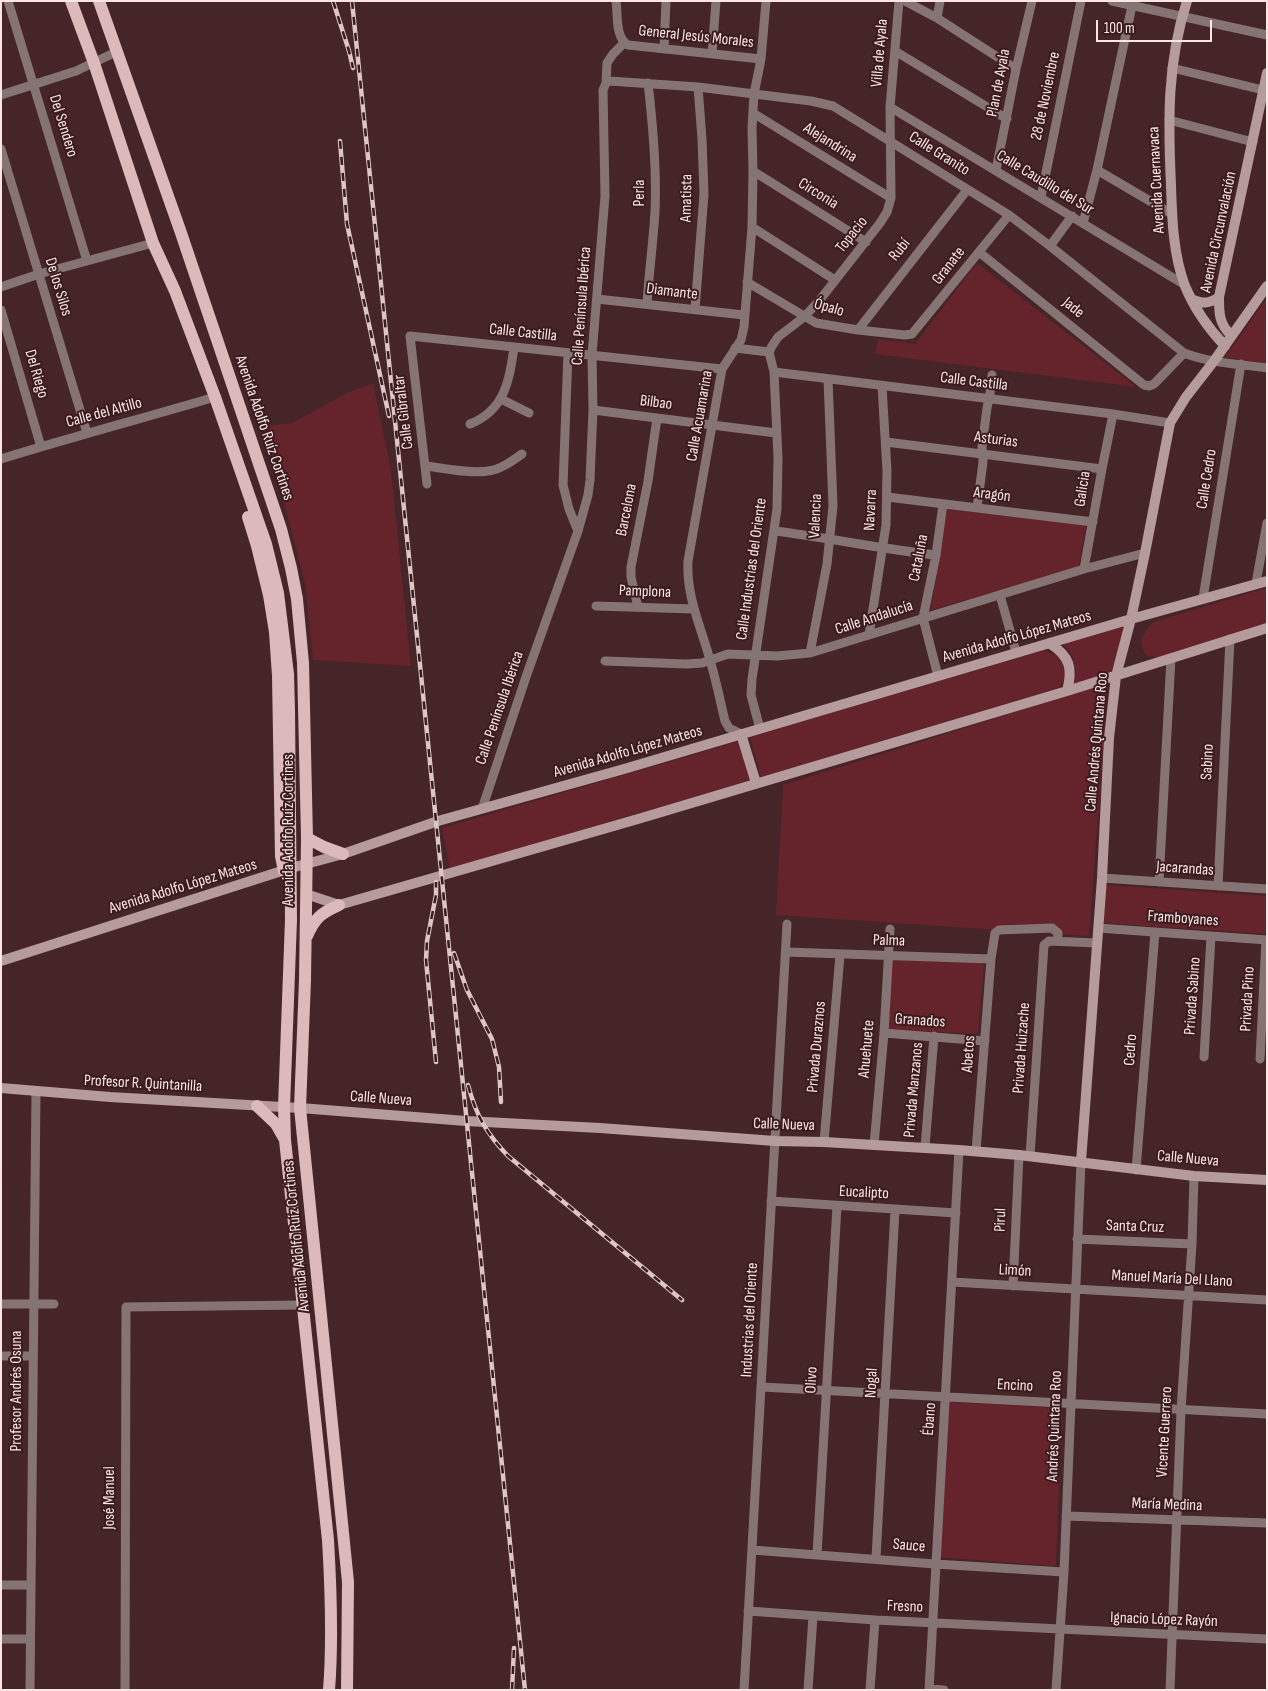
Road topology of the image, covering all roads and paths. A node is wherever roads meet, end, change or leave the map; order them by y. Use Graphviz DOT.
graph roads {
  1 [pos="8,1"];
  2 [pos="71,1"];
  3 [pos="99,1"];
  4 [pos="616,1"];
  5 [pos="666,1"];
  6 [pos="716,1"];
  7 [pos="766,1"];
  8 [pos="899,1"];
  9 [pos="905,1"];
  10 [pos="940,1"];
  11 [pos="1032,1"];
  12 [pos="1081,1"];
  13 [pos="1112,1"];
  14 [pos="1187,1"];
  15 [pos="1132,3"];
  16 [pos="1182,16"];
  17 [pos="937,18"];
  18 [pos="1267,35"];
  19 [pos="626,44"];
  20 [pos="664,49"];
  21 [pos="895,50"];
  22 [pos="116,52"];
  23 [pos="712,54"];
  24 [pos="761,59"];
  25 [pos="94,63"];
  26 [pos="1172,68"];
  27 [pos="1016,69"];
  28 [pos="1267,73"];
  29 [pos="606,83"];
  30 [pos="648,83"];
  31 [pos="35,85"];
  32 [pos="698,87"];
  33 [pos="1264,90"];
  34 [pos="754,94"];
  35 [pos="1,95"];
  36 [pos="890,107"];
  37 [pos="753,113"];
  38 [pos="1007,119"];
  39 [pos="1168,120"];
  40 [pos="891,142"];
  41 [pos="1253,142"];
  42 [pos="1,149"];
  43 [pos="996,170"];
  44 [pos="1097,170"];
  45 [pos="754,172"];
  46 [pos="967,190"];
  47 [pos="1041,197"];
  48 [pos="891,198"];
  49 [pos="1172,214"];
  50 [pos="1009,216"];
  51 [pos="1072,216"];
  52 [pos="1083,223"];
  53 [pos="752,227"];
  54 [pos="866,242"];
  55 [pos="153,243"];
  56 [pos="1050,246"];
  57 [pos="979,252"];
  58 [pos="87,261"];
  59 [pos="39,274"];
  60 [pos="835,280"];
  61 [pos="747,282"];
  62 [pos="1185,285"];
  63 [pos="1267,286"];
  64 [pos="1,288"];
  65 [pos="1219,297"];
  66 [pos="597,299"];
  67 [pos="1191,299"];
  68 [pos="647,304"];
  69 [pos="695,309"];
  70 [pos="1,310"];
  71 [pos="744,315"];
  72 [pos="804,317"];
  73 [pos="858,330"];
  74 [pos="912,334"];
  75 [pos="1231,335"];
  76 [pos="410,336"];
  77 [pos="1225,346"];
  78 [pos="514,348"];
  79 [pos="735,348"];
  80 [pos="770,352"];
  81 [pos="1184,353"];
  82 [pos="568,354"];
  83 [pos="592,355"];
  84 [pos="1214,361"];
  85 [pos="1241,364"];
  86 [pos="1267,368"];
  87 [pos="722,369"];
  88 [pos="774,372"];
  89 [pos="992,375"];
  90 [pos="828,379"];
  91 [pos="882,386"];
  92 [pos="502,399"];
  93 [pos="988,399"];
  94 [pos="216,400"];
  95 [pos="593,410"];
  96 [pos="529,412"];
  97 [pos="1113,414"];
  98 [pos="658,418"];
  99 [pos="1170,423"];
  100 [pos="470,424"];
  101 [pos="714,424"];
  102 [pos="87,432"];
  103 [pos="776,433"];
  104 [pos="886,442"];
  105 [pos="41,447"];
  106 [pos="522,454"];
  107 [pos="982,454"];
  108 [pos="1,458"];
  109 [pos="426,466"];
  110 [pos="1102,469"];
  111 [pos="428,484"];
  112 [pos="887,497"];
  113 [pos="943,504"];
  114 [pos="977,508"];
  115 [pos="1093,522"];
  116 [pos="1267,523"];
  117 [pos="578,531"];
  118 [pos="775,532"];
  119 [pos="830,538"];
  120 [pos="883,549"];
  121 [pos="1145,553"];
  122 [pos="936,555"];
  123 [pos="1084,569"];
  124 [pos="1262,582"];
  125 [pos="1000,595"];
  126 [pos="1203,598"];
  127 [pos="596,606"];
  128 [pos="638,607"];
  129 [pos="694,609"];
  130 [pos="923,618"];
  131 [pos="1131,619"];
  132 [pos="1267,628"];
  133 [pos="869,635"];
  134 [pos="1230,639"];
  135 [pos="1049,643"];
  136 [pos="1016,652"];
  137 [pos="810,653"];
  138 [pos="755,655"];
  139 [pos="1171,658"];
  140 [pos="710,660"];
  141 [pos="605,661"];
  142 [pos="938,676"];
  143 [pos="1116,676"];
  144 [pos="1067,691"];
  145 [pos="760,729"];
  146 [pos="741,734"];
  147 [pos="756,783"];
  148 [pos="482,810"];
  149 [pos="307,838"];
  150 [pos="343,854"];
  151 [pos="307,863"];
  152 [pos="285,873"];
  153 [pos="1102,878"];
  154 [pos="1159,882"];
  155 [pos="1218,886"];
  156 [pos="1267,889"];
  157 [pos="306,894"];
  158 [pos="339,906"];
  159 [pos="786,924"];
  160 [pos="1098,928"];
  161 [pos="890,929"];
  162 [pos="1155,932"];
  163 [pos="1212,937"];
  164 [pos="306,939"];
  165 [pos="1266,940"];
  166 [pos="1058,941"];
  167 [pos="1097,943"];
  168 [pos="786,952"];
  169 [pos="840,955"];
  170 [pos="888,956"];
  171 [pos="991,959"];
  172 [pos="1,961"];
  173 [pos="884,1033"];
  174 [pos="934,1036"];
  175 [pos="985,1040"];
  176 [pos="1204,1057"];
  177 [pos="1260,1059"];
  178 [pos="1,1088"];
  179 [pos="36,1092"];
  180 [pos="257,1106"];
  181 [pos="284,1107"];
  182 [pos="300,1108"];
  183 [pos="285,1140"];
  184 [pos="775,1141"];
  185 [pos="824,1142"];
  186 [pos="874,1144"];
  187 [pos="925,1147"];
  188 [pos="959,1150"];
  189 [pos="976,1151"];
  190 [pos="1019,1155"];
  191 [pos="1030,1156"];
  192 [pos="1081,1162"];
  193 [pos="1136,1170"];
  194 [pos="1194,1176"];
  195 [pos="1267,1180"];
  196 [pos="772,1201"];
  197 [pos="837,1206"];
  198 [pos="895,1210"];
  199 [pos="956,1213"];
  200 [pos="1077,1239"];
  201 [pos="1192,1244"];
  202 [pos="952,1282"];
  203 [pos="1013,1286"];
  204 [pos="1075,1289"];
  205 [pos="1189,1295"];
  206 [pos="1267,1300"];
  207 [pos="1,1304"];
  208 [pos="33,1304"];
  209 [pos="54,1304"];
  210 [pos="303,1304"];
  211 [pos="1,1356"];
  212 [pos="32,1356"];
  213 [pos="762,1387"];
  214 [pos="826,1391"];
  215 [pos="886,1394"];
  216 [pos="946,1398"];
  217 [pos="1071,1405"];
  218 [pos="1181,1410"];
  219 [pos="1267,1414"];
  220 [pos="1066,1516"];
  221 [pos="1176,1520"];
  222 [pos="1267,1523"];
  223 [pos="752,1550"];
  224 [pos="817,1555"];
  225 [pos="876,1558"];
  226 [pos="935,1564"];
  227 [pos="1064,1572"];
  228 [pos="1,1585"];
  229 [pos="31,1585"];
  230 [pos="748,1611"];
  231 [pos="813,1616"];
  232 [pos="875,1620"];
  233 [pos="933,1623"];
  234 [pos="1061,1630"];
  235 [pos="1172,1635"];
  236 [pos="1,1639"];
  237 [pos="30,1639"];
  238 [pos="1267,1639"];
  239 [pos="929,1689"];
  240 [pos="30,1690"];
  241 [pos="125,1690"];
  242 [pos="329,1690"];
  243 [pos="347,1690"];
  244 [pos="744,1690"];
  245 [pos="808,1690"];
  246 [pos="870,1690"];
  247 [pos="944,1690"];
  248 [pos="1056,1690"];
  249 [pos="1170,1690"];
  1 -- 31 [label="street, Del Sendero"];
  2 -- 25 [label="main road, Avenida Adolfo Ruíz Cortines"];
  3 -- 22 [label="main road, Avenida Adolfo Ruíz Cortines"];
  4 -- 19 [label="street"];
  5 -- 20 [label="street"];
  6 -- 23 [label="street"];
  7 -- 24 [label="street, Calle Acuamarina"];
  8 -- 21 [label="street, Villa de Ayala"];
  9 -- 17 [label="street"];
  10 -- 17 [label="street"];
  11 -- 27 [label="street, Plan de Ayala"];
  12 -- 47 [label="street, 28 de Noviembre"];
  13 -- 15 [label="street"];
  14 -- 16 [label="street, Avenida Cuernavaca"];
  15 -- 16 [label="street"];
  15 -- 44 [label="street"];
  16 -- 18 [label="street"];
  16 -- 26 [label="street, Avenida Cuernavaca"];
  17 -- 27 [label="street"];
  19 -- 20 [label="street, General Jesús Morales"];
  19 -- 29 [label="street, Calle Península Ibérica"];
  20 -- 23 [label="street, General Jesús Morales"];
  21 -- 36 [label="street, Villa de Ayala"];
  21 -- 38 [label="street"];
  22 -- 25 [label="street"];
  22 -- 149 [label="main road, Avenida Adolfo Ruíz Cortines"];
  23 -- 24 [label="street, General Jesús Morales"];
  24 -- 34 [label="street, Calle Acuamarina"];
  25 -- 31 [label="street"];
  25 -- 55 [label="main road, Avenida Adolfo Ruíz Cortines"];
  26 -- 33 [label="street"];
  26 -- 39 [label="street, Avenida Cuernavaca"];
  27 -- 38 [label="street, Plan de Ayala"];
  28 -- 33 [label="street, Avenida Circunvalación"];
  29 -- 30 [label="street, Calle Granito"];
  29 -- 66 [label="street, Calle Península Ibérica"];
  30 -- 32 [label="street, Calle Granito"];
  30 -- 68 [label="street, Perla"];
  31 -- 35 [label="street"];
  31 -- 58 [label="street, Del Sendero"];
  32 -- 34 [label="street, Calle Granito"];
  32 -- 69 [label="street, Amatista"];
  33 -- 41 [label="street, Avenida Circunvalación"];
  34 -- 37 [label="street, Calle Acuamarina"];
  34 -- 40 [label="street, Calle Granito"];
  36 -- 40 [label="street, Topacio"];
  36 -- 43 [label="street, Calle Caudillo del Sur"];
  37 -- 45 [label="street, Calle Acuamarina"];
  37 -- 48 [label="street, Alejandrina"];
  38 -- 43 [label="street, Plan de Ayala"];
  39 -- 41 [label="street"];
  39 -- 49 [label="street, Avenida Cuernavaca"];
  40 -- 46 [label="street, Calle Granito"];
  40 -- 48 [label="street, Topacio"];
  41 -- 65 [label="street, Avenida Circunvalación"];
  42 -- 59 [label="street, De los Silos"];
  43 -- 47 [label="street, Calle Caudillo del Sur"];
  44 -- 49 [label="street"];
  44 -- 52 [label="street"];
  45 -- 53 [label="street, Calle Acuamarina"];
  45 -- 54 [label="street, Circonia"];
  46 -- 50 [label="street, Calle Granito"];
  46 -- 73 [label="street, Rubí"];
  47 -- 51 [label="street, Calle Caudillo del Sur"];
  48 -- 54 [label="street, Topacio"];
  49 -- 62 [label="street, Avenida Cuernavaca"];
  50 -- 56 [label="street, Calle Granito"];
  50 -- 57 [label="street, Granate"];
  51 -- 52 [label="street, Calle Caudillo del Sur"];
  51 -- 56 [label="street"];
  52 -- 62 [label="street, Calle Caudillo del Sur"];
  53 -- 60 [label="street"];
  53 -- 61 [label="street, Calle Acuamarina"];
  54 -- 60 [label="street, Topacio"];
  55 -- 58 [label="street"];
  55 -- 94 [label="main road, Avenida Adolfo Ruíz Cortines"];
  56 -- 81 [label="street, Calle Granito"];
  57 -- 74 [label="street, Granate"];
  57 -- 81 [label="street, Jade"];
  58 -- 59 [label="street"];
  59 -- 64 [label="street"];
  59 -- 102 [label="street, De los Silos"];
  60 -- 72 [label="street, Topacio"];
  61 -- 71 [label="street, Calle Acuamarina"];
  61 -- 72 [label="street, Ópalo"];
  62 -- 67 [label="street, Avenida Cuernavaca"];
  63 -- 75 [label="street"];
  65 -- 67 [label="street"];
  65 -- 75 [label="street, Avenida Circunvalación"];
  66 -- 68 [label="street, Diamante"];
  66 -- 83 [label="street, Calle Península Ibérica"];
  67 -- 77 [label="street, Avenida Cuernavaca"];
  68 -- 69 [label="street, Diamante"];
  69 -- 71 [label="street, Diamante"];
  70 -- 105 [label="street, Del Riego"];
  71 -- 79 [label="street, Calle Acuamarina"];
  72 -- 73 [label="street, Ópalo"];
  72 -- 80 [label="street, Topacio"];
  73 -- 74 [label="street, Ópalo"];
  75 -- 77 [label="street, Calle Andrés Quintana Roo"];
  76 -- 78 [label="street, Calle Castilla"];
  76 -- 109 [label="street, Calle Gibraltar"];
  77 -- 84 [label="street, Calle Andrés Quintana Roo"];
  78 -- 82 [label="street, Calle Castilla"];
  78 -- 92 [label="street"];
  79 -- 80 [label="street"];
  79 -- 87 [label="street, Calle Acuamarina"];
  80 -- 88 [label="street, Calle Industrias del Oriente"];
  81 -- 84 [label="street, Calle Granito"];
  82 -- 83 [label="street, Calle Castilla"];
  82 -- 117 [label="street, Calle Península Ibérica"];
  83 -- 87 [label="street, Calle Castilla"];
  83 -- 95 [label="street, Calle Península Ibérica"];
  84 -- 85 [label="street, Calle Granito"];
  84 -- 99 [label="street, Calle Andrés Quintana Roo"];
  85 -- 86 [label="street, Calle Granito"];
  85 -- 126 [label="street, Calle Cedro"];
  87 -- 101 [label="street, Calle Acuamarina"];
  88 -- 90 [label="street, Calle Castilla"];
  88 -- 103 [label="street, Calle Industrias del Oriente"];
  89 -- 93 [label="street"];
  90 -- 91 [label="street, Calle Castilla"];
  90 -- 119 [label="street, Valencia"];
  91 -- 93 [label="street, Calle Castilla"];
  91 -- 104 [label="street, Navarra"];
  92 -- 96 [label="street"];
  92 -- 100 [label="street"];
  93 -- 97 [label="street, Calle Castilla"];
  93 -- 107 [label="street"];
  94 -- 102 [label="street, Calle del Altillo"];
  94 -- 152 [label="main road, Avenida Adolfo Ruíz Cortines"];
  94 -- 152 [label="main road, Avenida Adolfo Ruíz Cortines"];
  95 -- 98 [label="street, Bilbao"];
  95 -- 117 [label="street, Calle Península Ibérica"];
  97 -- 99 [label="street, Calle Castilla"];
  97 -- 110 [label="street, Galicia"];
  98 -- 101 [label="street, Bilbao"];
  98 -- 128 [label="street, Barcelona"];
  99 -- 121 [label="street, Calle Andrés Quintana Roo"];
  101 -- 103 [label="street, Bilbao"];
  101 -- 129 [label="street, Calle Acuamarina"];
  102 -- 105 [label="street, Calle del Altillo"];
  103 -- 118 [label="street, Calle Industrias del Oriente"];
  104 -- 107 [label="street, Asturias"];
  104 -- 112 [label="street, Navarra"];
  105 -- 108 [label="street, Calle del Altillo"];
  106 -- 109 [label="street"];
  107 -- 110 [label="street, Asturias"];
  107 -- 114 [label="street"];
  109 -- 111 [label="street, Calle Gibraltar"];
  110 -- 115 [label="street, Galicia"];
  112 -- 113 [label="street, Aragón"];
  112 -- 120 [label="street, Navarra"];
  113 -- 114 [label="street, Aragón"];
  113 -- 122 [label="street, Cataluña"];
  114 -- 115 [label="street, Aragón"];
  115 -- 123 [label="street, Galicia"];
  116 -- 124 [label="street"];
  117 -- 148 [label="street, Calle Península Ibérica"];
  118 -- 119 [label="street"];
  118 -- 138 [label="street, Calle Industrias del Oriente"];
  119 -- 120 [label="street"];
  119 -- 137 [label="street, Valencia"];
  120 -- 122 [label="street"];
  120 -- 133 [label="street, Navarra"];
  121 -- 123 [label="street, Calle Andalucía"];
  121 -- 131 [label="street, Calle Andrés Quintana Roo"];
  122 -- 130 [label="street, Cataluña"];
  123 -- 125 [label="street, Calle Andalucía"];
  124 -- 126 [label="street, Avenida Adolfo López Mateos"];
  125 -- 130 [label="street, Calle Andalucía"];
  125 -- 136 [label="street"];
  126 -- 131 [label="street, Avenida Adolfo López Mateos"];
  127 -- 128 [label="street, Pamplona"];
  128 -- 129 [label="street, Pamplona"];
  129 -- 140 [label="street, Calle Acuamarina"];
  130 -- 133 [label="street, Calle Andalucía"];
  130 -- 142 [label="street, Cataluña"];
  131 -- 135 [label="street, Avenida Adolfo López Mateos"];
  131 -- 143 [label="street, Calle Andrés Quintana Roo"];
  132 -- 134 [label="street"];
  133 -- 137 [label="street, Calle Andalucía"];
  134 -- 139 [label="street"];
  134 -- 155 [label="street, Sabino"];
  135 -- 136 [label="street, Avenida Adolfo López Mateos"];
  135 -- 144 [label="street"];
  136 -- 142 [label="street, Avenida Adolfo López Mateos"];
  137 -- 138 [label="street, Calle Andalucía"];
  138 -- 140 [label="street, Calle Andalucía"];
  138 -- 145 [label="street, Calle Industrias del Oriente"];
  139 -- 143 [label="street"];
  139 -- 154 [label="street"];
  140 -- 141 [label="street, Calle Andalucía"];
  140 -- 146 [label="street, Calle Acuamarina"];
  142 -- 145 [label="street, Avenida Adolfo López Mateos"];
  143 -- 144 [label="street"];
  143 -- 153 [label="street, Calle Andrés Quintana Roo"];
  144 -- 147 [label="street"];
  145 -- 146 [label="street, Avenida Adolfo López Mateos"];
  146 -- 147 [label="street"];
  146 -- 148 [label="street, Avenida Adolfo López Mateos"];
  147 -- 158 [label="street"];
  148 -- 150 [label="street, Avenida Adolfo López Mateos"];
  149 -- 150 [label="main road"];
  149 -- 151 [label="main road, Avenida Adolfo Ruíz Cortines"];
  150 -- 151 [label="street, Avenida Adolfo López Mateos"];
  151 -- 152 [label="street, Avenida Adolfo López Mateos"];
  151 -- 157 [label="main road, Avenida Adolfo Ruíz Cortines"];
  152 -- 157 [label="main road"];
  152 -- 172 [label="street, Avenida Adolfo López Mateos"];
  152 -- 181 [label="main road, Avenida Adolfo Ruíz Cortines"];
  153 -- 154 [label="street, Jacarandas"];
  153 -- 160 [label="street, Calle Andrés Quintana Roo"];
  154 -- 155 [label="street, Jacarandas"];
  155 -- 156 [label="street, Jacarandas"];
  157 -- 158 [label="street"];
  157 -- 164 [label="main road, Avenida Adolfo Ruíz Cortines"];
  158 -- 164 [label="main road"];
  159 -- 168 [label="street, Industrias del Oriente"];
  160 -- 162 [label="street, Framboyanes"];
  160 -- 167 [label="street, Calle Andrés Quintana Roo"];
  161 -- 170 [label="street, Ahuehuete"];
  162 -- 163 [label="street, Framboyanes"];
  162 -- 193 [label="street, Cedro"];
  163 -- 165 [label="street, Framboyanes"];
  163 -- 176 [label="street, Privada Sabino"];
  164 -- 182 [label="main road, Avenida Adolfo Ruíz Cortines"];
  165 -- 177 [label="street, Privada Pino"];
  166 -- 167 [label="street"];
  166 -- 171 [label="street, Abetos"];
  166 -- 191 [label="street, Privada Huizache"];
  167 -- 192 [label="street, Calle Andrés Quintana Roo"];
  168 -- 169 [label="street, Palma"];
  168 -- 184 [label="street, Industrias del Oriente"];
  169 -- 170 [label="street, Palma"];
  169 -- 185 [label="street, Privada Duraznos"];
  170 -- 171 [label="street, Palma"];
  170 -- 173 [label="street, Ahuehuete"];
  171 -- 175 [label="street, Abetos"];
  173 -- 174 [label="street, Granados"];
  173 -- 186 [label="street, Ahuehuete"];
  174 -- 175 [label="street, Granados"];
  174 -- 187 [label="street, Privada Manzanos"];
  175 -- 189 [label="street, Abetos"];
  178 -- 179 [label="street, Profesor R. Quintanilla"];
  179 -- 180 [label="street, Profesor R. Quintanilla"];
  179 -- 208 [label="street, Profesor Andrés Osuna"];
  180 -- 181 [label="street, Profesor R. Quintanilla"];
  180 -- 183 [label="main road"];
  181 -- 182 [label="street, Calle Nueva"];
  181 -- 183 [label="main road, Avenida Adolfo Ruíz Cortines"];
  182 -- 184 [label="street, Calle Nueva"];
  182 -- 243 [label="main road, Avenida Adolfo Ruíz Cortines"];
  183 -- 210 [label="main road, Avenida Adolfo Ruíz Cortines"];
  184 -- 185 [label="street, Calle Nueva"];
  184 -- 196 [label="street, Industrias del Oriente"];
  185 -- 186 [label="street, Calle Nueva"];
  186 -- 187 [label="street, Calle Nueva"];
  187 -- 188 [label="street, Calle Nueva"];
  188 -- 189 [label="street, Calle Nueva"];
  188 -- 199 [label="street, Ébano"];
  189 -- 190 [label="street, Calle Nueva"];
  190 -- 191 [label="street, Calle Nueva"];
  190 -- 203 [label="street, Pirul"];
  191 -- 192 [label="street, Calle Nueva"];
  192 -- 193 [label="street, Calle Nueva"];
  192 -- 200 [label="street, Andrés Quintana Roo"];
  193 -- 194 [label="street, Calle Nueva"];
  194 -- 195 [label="street, Calle Nueva"];
  194 -- 201 [label="street, Vicente Guerrero"];
  196 -- 197 [label="street, Eucalipto"];
  196 -- 213 [label="street, Industrias del Oriente"];
  197 -- 198 [label="street, Eucalipto"];
  197 -- 214 [label="street, Olivo"];
  198 -- 199 [label="street, Eucalipto"];
  198 -- 215 [label="street, Nogal"];
  199 -- 202 [label="street, Ébano"];
  200 -- 201 [label="street, Santa Cruz"];
  200 -- 204 [label="street, Andrés Quintana Roo"];
  201 -- 205 [label="street, Vicente Guerrero"];
  202 -- 203 [label="street, Limón"];
  202 -- 216 [label="street, Ébano"];
  203 -- 204 [label="street, Limón"];
  204 -- 205 [label="street, Manuel María Del Llano"];
  204 -- 217 [label="street, Andrés Quintana Roo"];
  205 -- 206 [label="street, Manuel María Del Llano"];
  205 -- 218 [label="street, Vicente Guerrero"];
  207 -- 208 [label="street"];
  208 -- 209 [label="street"];
  208 -- 212 [label="street, Profesor Andrés Osuna"];
  210 -- 241 [label="street, José Manuel"];
  210 -- 242 [label="main road, Avenida Adolfo Ruíz Cortines"];
  211 -- 212 [label="street"];
  212 -- 229 [label="street, Profesor Andrés Osuna"];
  213 -- 214 [label="street, Encino"];
  213 -- 223 [label="street, Industrias del Oriente"];
  214 -- 215 [label="street, Encino"];
  214 -- 224 [label="street, Olivo"];
  215 -- 216 [label="street, Encino"];
  215 -- 225 [label="street, Nogal"];
  216 -- 217 [label="street, Encino"];
  216 -- 226 [label="street, Ébano"];
  217 -- 218 [label="street, Encino"];
  217 -- 220 [label="street, Andrés Quintana Roo"];
  218 -- 219 [label="street, Encino"];
  218 -- 221 [label="street, Vicente Guerrero"];
  220 -- 221 [label="street, María Medina"];
  220 -- 227 [label="street, Andrés Quintana Roo"];
  221 -- 222 [label="street, María Medina"];
  221 -- 235 [label="street, Vicente Guerrero"];
  223 -- 224 [label="street, Sauce"];
  223 -- 230 [label="street, Industrias del Oriente"];
  224 -- 225 [label="street, Sauce"];
  225 -- 226 [label="street, Sauce"];
  226 -- 227 [label="street, Sauce"];
  226 -- 233 [label="street, Ébano"];
  227 -- 234 [label="street, Andrés Quintana Roo"];
  228 -- 229 [label="street"];
  229 -- 237 [label="street, Profesor Andrés Osuna"];
  230 -- 231 [label="street, Fresno"];
  230 -- 244 [label="street, Industrias del Oriente"];
  231 -- 232 [label="street, Fresno"];
  231 -- 245 [label="street"];
  232 -- 233 [label="street, Fresno"];
  232 -- 246 [label="street"];
  233 -- 234 [label="street, Fresno"];
  233 -- 239 [label="street, Ébano"];
  234 -- 235 [label="street, Ignacio López Rayón"];
  234 -- 248 [label="street, Andrés Quintana Roo"];
  235 -- 238 [label="street, Ignacio López Rayón"];
  235 -- 249 [label="street, Vicente Guerrero"];
  236 -- 237 [label="street"];
  237 -- 240 [label="street, Profesor Andrés Osuna"];
  239 -- 247 [label="street"];
}
